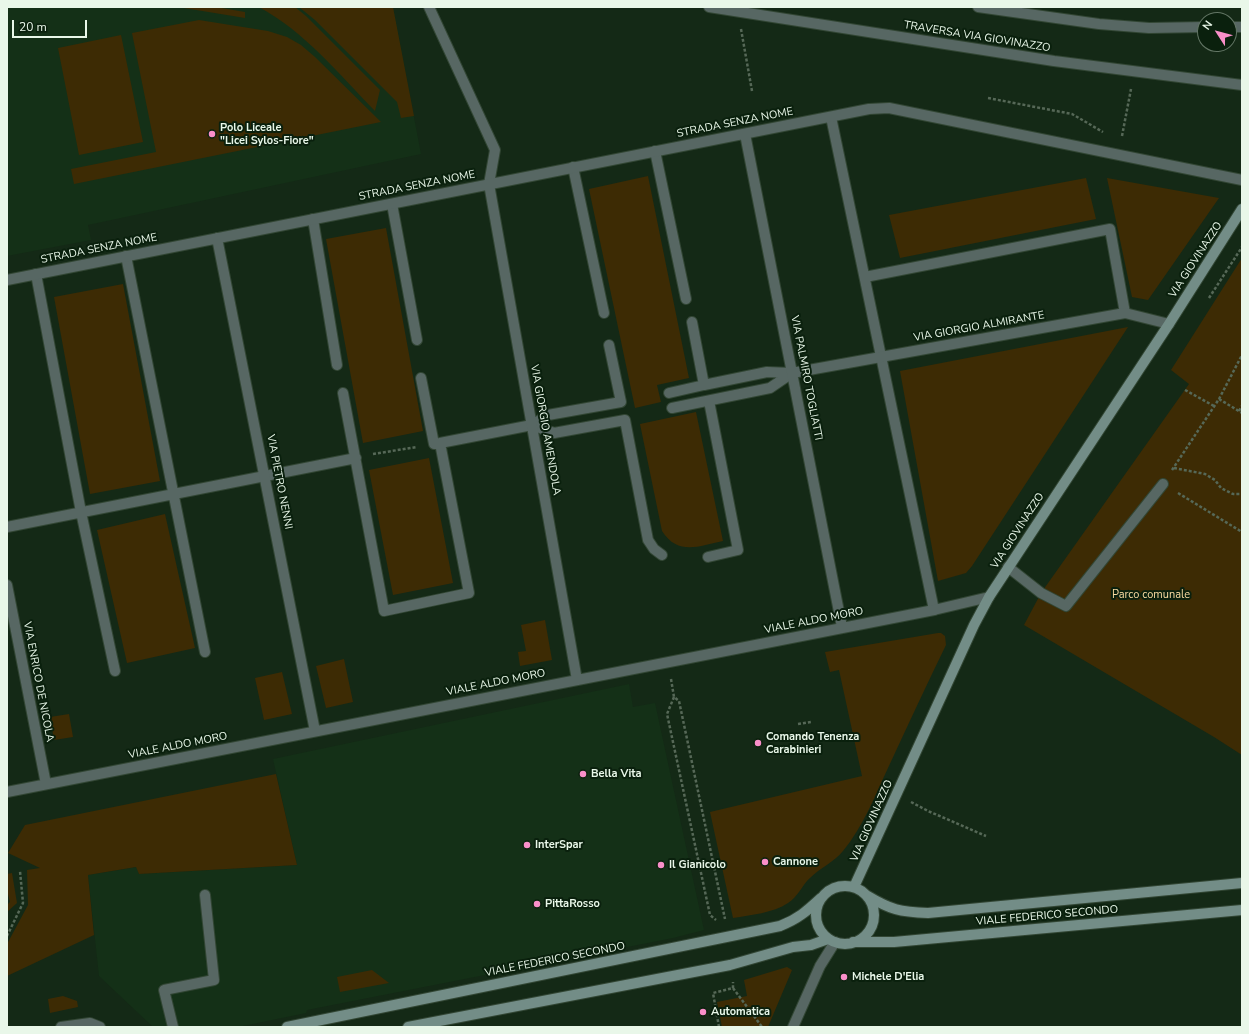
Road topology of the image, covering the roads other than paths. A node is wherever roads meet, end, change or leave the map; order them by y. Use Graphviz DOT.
graph roads {
  1 [pos="429,7"];
  2 [pos="709,7"];
  3 [pos="978,7"];
  4 [pos="777,12"];
  5 [pos="1197,27"];
  6 [pos="1242,85"];
  7 [pos="831,116"];
  8 [pos="745,134"];
  9 [pos="655,151"];
  10 [pos="573,167"];
  11 [pos="1242,180"];
  12 [pos="489,184"];
  13 [pos="392,204"];
  14 [pos="1242,209"];
  15 [pos="312,219"];
  16 [pos="218,238"];
  17 [pos="126,256"];
  18 [pos="36,274"];
  19 [pos="865,277"];
  20 [pos="7,280"];
  21 [pos="686,299"];
  22 [pos="604,313"];
  23 [pos="1125,313"];
  24 [pos="692,322"];
  25 [pos="1169,324"];
  26 [pos="417,340"];
  27 [pos="609,345"];
  28 [pos="881,357"];
  29 [pos="337,365"];
  30 [pos="792,373"];
  31 [pos="421,378"];
  32 [pos="704,385"];
  33 [pos="343,393"];
  34 [pos="669,393"];
  35 [pos="709,401"];
  36 [pos="672,408"];
  37 [pos="532,425"];
  38 [pos="437,444"];
  39 [pos="356,458"];
  40 [pos="266,476"];
  41 [pos="1163,484"];
  42 [pos="174,494"];
  43 [pos="81,512"];
  44 [pos="7,527"];
  45 [pos="662,555"];
  46 [pos="708,557"];
  47 [pos="1008,568"];
  48 [pos="7,585"];
  49 [pos="989,597"];
  50 [pos="934,610"];
  51 [pos="842,627"];
  52 [pos="205,652"];
  53 [pos="116,671"];
  54 [pos="577,680"];
  55 [pos="315,731"];
  56 [pos="46,784"];
  57 [pos="7,792"];
  58 [pos="1242,883"];
  59 [pos="854,887"];
  60 [pos="866,895"];
  61 [pos="205,896"];
  62 [pos="820,898"];
  63 [pos="1242,910"];
  64 [pos="832,940"];
  65 [pos="853,942"];
  66 [pos="61,1027"];
  67 [pos="100,1027"];
  68 [pos="173,1027"];
  69 [pos="287,1027"];
  70 [pos="408,1027"];
  71 [pos="793,1027"];
  1 -- 12 [label="street"];
  2 -- 4 [label="street, TRAVERSA VIA GIOVINAZZO"];
  3 -- 5 [label="street"];
  4 -- 6 [label="street, TRAVERSA VIA GIOVINAZZO"];
  7 -- 8 [label="street, STRADA SENZA NOME"];
  7 -- 11 [label="street, STRADA SENZA NOME"];
  7 -- 19 [label="street"];
  8 -- 9 [label="street, STRADA SENZA NOME"];
  8 -- 30 [label="street, VIA PALMIRO TOGLIATTI"];
  9 -- 10 [label="street, STRADA SENZA NOME"];
  9 -- 21 [label="street"];
  10 -- 12 [label="street, STRADA SENZA NOME"];
  10 -- 22 [label="street"];
  12 -- 13 [label="street, STRADA SENZA NOME"];
  12 -- 37 [label="street, VIA GIORGIO AMENDOLA"];
  13 -- 15 [label="street, STRADA SENZA NOME"];
  13 -- 26 [label="street"];
  14 -- 25 [label="main road, VIA GIOVINAZZO"];
  15 -- 16 [label="street, STRADA SENZA NOME"];
  15 -- 29 [label="street"];
  16 -- 17 [label="street, STRADA SENZA NOME"];
  16 -- 40 [label="street, VIA PIETRO NENNI"];
  17 -- 18 [label="street, STRADA SENZA NOME"];
  17 -- 42 [label="street"];
  18 -- 20 [label="street, STRADA SENZA NOME"];
  18 -- 43 [label="street"];
  19 -- 23 [label="street"];
  19 -- 28 [label="street"];
  23 -- 25 [label="street, VIA GIORGIO ALMIRANTE"];
  23 -- 28 [label="street, VIA GIORGIO ALMIRANTE"];
  24 -- 32 [label="street"];
  25 -- 47 [label="main road, VIA GIOVINAZZO"];
  27 -- 37 [label="street"];
  28 -- 30 [label="street, VIA GIORGIO ALMIRANTE"];
  28 -- 50 [label="street"];
  30 -- 32 [label="street"];
  30 -- 35 [label="street"];
  30 -- 51 [label="street, VIA PALMIRO TOGLIATTI"];
  31 -- 38 [label="street"];
  32 -- 34 [label="street"];
  33 -- 39 [label="street"];
  35 -- 36 [label="street"];
  35 -- 46 [label="street"];
  37 -- 38 [label="street"];
  37 -- 45 [label="street"];
  37 -- 54 [label="street, VIA GIORGIO AMENDOLA"];
  38 -- 39 [label="street"];
  39 -- 40 [label="street"];
  40 -- 42 [label="street"];
  40 -- 55 [label="street, VIA PIETRO NENNI"];
  41 -- 47 [label="street"];
  42 -- 43 [label="street"];
  42 -- 52 [label="street"];
  43 -- 44 [label="street"];
  43 -- 53 [label="street"];
  47 -- 49 [label="main road, VIA GIOVINAZZO"];
  48 -- 56 [label="street, VIA ENRICO DE NICOLA"];
  49 -- 50 [label="street, VIALE ALDO MORO"];
  49 -- 59 [label="main road, VIA GIOVINAZZO"];
  50 -- 51 [label="street, VIALE ALDO MORO"];
  51 -- 54 [label="street, VIALE ALDO MORO"];
  54 -- 55 [label="street, VIALE ALDO MORO"];
  55 -- 56 [label="street, VIALE ALDO MORO"];
  56 -- 57 [label="street, VIALE ALDO MORO"];
  58 -- 60 [label="main road, VIALE FEDERICO SECONDO"];
  59 -- 60 [label="main road"];
  59 -- 62 [label="main road"];
  60 -- 65 [label="main road"];
  61 -- 68 [label="street"];
  62 -- 64 [label="main road"];
  62 -- 69 [label="main road, VIALE FEDERICO SECONDO"];
  63 -- 65 [label="main road, VIALE FEDERICO SECONDO"];
  64 -- 65 [label="main road"];
  64 -- 70 [label="main road"];
  64 -- 71 [label="street"];
  66 -- 67 [label="street"];
}
